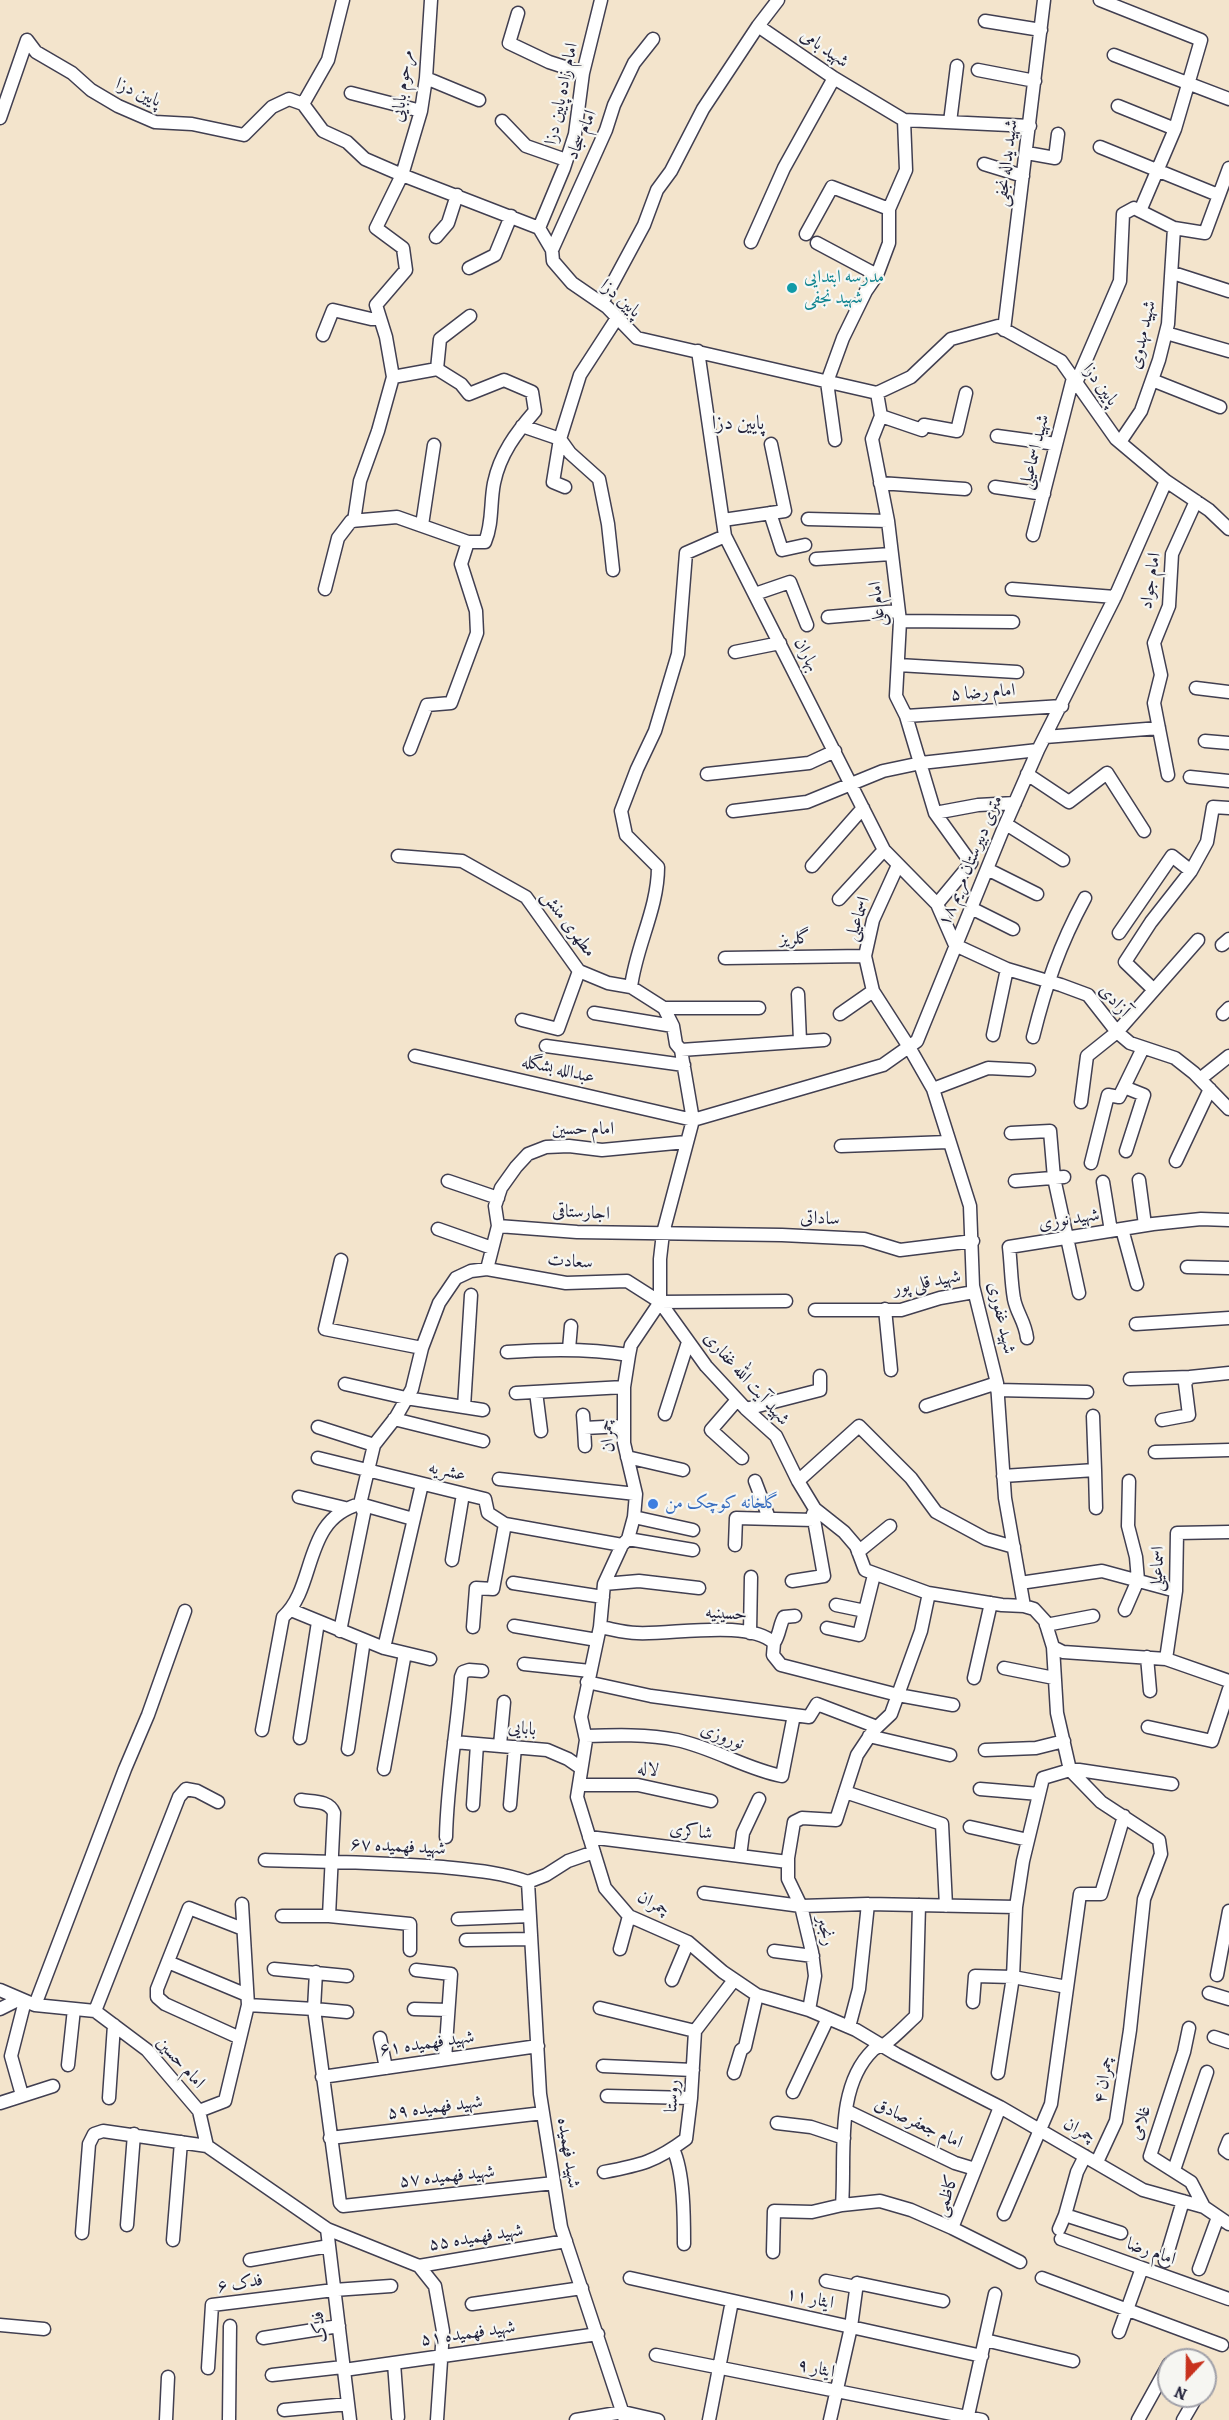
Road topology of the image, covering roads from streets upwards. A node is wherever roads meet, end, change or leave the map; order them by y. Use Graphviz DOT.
graph roads {
  1 [pos="343,0"];
  2 [pos="430,0"];
  3 [pos="601,0"];
  4 [pos="778,0"];
  5 [pos="1044,0"];
  6 [pos="1100,0"];
  7 [pos="518,13"];
  8 [pos="985,21"];
  9 [pos="758,26"];
  10 [pos="1041,30"];
  11 [pos="653,39"];
  12 [pos="1114,55"];
  13 [pos="957,66"];
  14 [pos="978,70"];
  15 [pos="583,73"];
  16 [pos="426,78"];
  17 [pos="834,78"];
  18 [pos="1035,81"];
  19 [pos="1189,84"];
  20 [pos="351,93"];
  21 [pos="1229,99"];
  22 [pos="479,100"];
  23 [pos="303,104"];
  24 [pos="1118,106"];
  25 [pos="421,111"];
  26 [pos="0,118"];
  27 [pos="904,120"];
  28 [pos="502,121"];
  29 [pos="950,122"];
  30 [pos="1030,126"];
  31 [pos="1175,129"];
  32 [pos="1058,134"];
  33 [pos="1100,147"];
  34 [pos="1027,153"];
  35 [pos="566,160"];
  36 [pos="984,164"];
  37 [pos="1229,168"];
  38 [pos="1157,171"];
  39 [pos="402,175"];
  40 [pos="1023,176"];
  41 [pos="457,195"];
  42 [pos="1218,195"];
  43 [pos="889,209"];
  44 [pos="1140,211"];
  45 [pos="511,216"];
  46 [pos="539,228"];
  47 [pos="1174,228"];
  48 [pos="806,234"];
  49 [pos="436,237"];
  50 [pos="752,242"];
  51 [pos="817,243"];
  52 [pos="552,250"];
  53 [pos="470,268"];
  54 [pos="1173,273"];
  55 [pos="877,275"];
  56 [pos="1229,291"];
  57 [pos="602,303"];
  58 [pos="470,316"];
  59 [pos="617,318"];
  60 [pos="380,319"];
  61 [pos="1004,330"];
  62 [pos="1166,333"];
  63 [pos="323,335"];
  64 [pos="698,351"];
  65 [pos="1229,351"];
  66 [pos="437,369"];
  67 [pos="393,377"];
  68 [pos="1152,380"];
  69 [pos="1075,381"];
  70 [pos="827,382"];
  71 [pos="877,393"];
  72 [pos="966,393"];
  73 [pos="1220,407"];
  74 [pos="881,416"];
  75 [pos="522,426"];
  76 [pos="997,436"];
  77 [pos="560,439"];
  78 [pos="835,440"];
  79 [pos="1120,442"];
  80 [pos="771,444"];
  81 [pos="1056,444"];
  82 [pos="434,445"];
  83 [pos="1166,481"];
  84 [pos="880,483"];
  85 [pos="995,486"];
  86 [pos="565,487"];
  87 [pos="964,489"];
  88 [pos="1044,494"];
  89 [pos="1196,501"];
  90 [pos="770,513"];
  91 [pos="808,519"];
  92 [pos="354,520"];
  93 [pos="723,520"];
  94 [pos="888,521"];
  95 [pos="422,525"];
  96 [pos="1229,529"];
  97 [pos="1033,535"];
  98 [pos="725,536"];
  99 [pos="468,542"];
  100 [pos="805,545"];
  101 [pos="891,554"];
  102 [pos="816,559"];
  103 [pos="613,570"];
  104 [pos="325,589"];
  105 [pos="1012,589"];
  106 [pos="755,594"];
  107 [pos="1115,597"];
  108 [pos="899,616"];
  109 [pos="828,617"];
  110 [pos="1013,622"];
  111 [pos="807,625"];
  112 [pos="780,643"];
  113 [pos="735,652"];
  114 [pos="898,665"];
  115 [pos="1017,672"];
  116 [pos="1196,688"];
  117 [pos="1229,692"];
  118 [pos="1062,706"];
  119 [pos="906,716"];
  120 [pos="1159,728"];
  121 [pos="1045,737"];
  122 [pos="1206,741"];
  123 [pos="1229,743"];
  124 [pos="410,749"];
  125 [pos="1038,750"];
  126 [pos="835,752"];
  127 [pos="921,763"];
  128 [pos="707,774"];
  129 [pos="1028,774"];
  130 [pos="1168,775"];
  131 [pos="1190,777"];
  132 [pos="1229,781"];
  133 [pos="851,783"];
  134 [pos="1015,803"];
  135 [pos="863,808"];
  136 [pos="1229,808"];
  137 [pos="935,811"];
  138 [pos="733,812"];
  139 [pos="1006,824"];
  140 [pos="1144,831"];
  141 [pos="884,850"];
  142 [pos="398,856"];
  143 [pos="1063,860"];
  144 [pos="898,865"];
  145 [pos="812,866"];
  146 [pos="987,869"];
  147 [pos="1191,871"];
  148 [pos="1037,894"];
  149 [pos="1085,898"];
  150 [pos="839,899"];
  151 [pos="937,904"];
  152 [pos="971,908"];
  153 [pos="1013,929"];
  154 [pos="1119,933"];
  155 [pos="1198,940"];
  156 [pos="955,945"];
  157 [pos="865,956"];
  158 [pos="725,958"];
  159 [pos="1008,969"];
  160 [pos="579,971"];
  161 [pos="1047,981"];
  162 [pos="631,987"];
  163 [pos="1154,990"];
  164 [pos="873,991"];
  165 [pos="798,994"];
  166 [pos="664,1008"];
  167 [pos="759,1008"];
  168 [pos="594,1013"];
  169 [pos="840,1014"];
  170 [pos="522,1020"];
  171 [pos="673,1026"];
  172 [pos="1117,1032"];
  173 [pos="993,1035"];
  174 [pos="1033,1037"];
  175 [pos="824,1040"];
  176 [pos="800,1041"];
  177 [pos="546,1046"];
  178 [pos="909,1047"];
  179 [pos="1143,1048"];
  180 [pos="681,1050"];
  181 [pos="416,1056"];
  182 [pos="1229,1056"];
  183 [pos="684,1065"];
  184 [pos="1029,1070"];
  185 [pos="1200,1079"];
  186 [pos="1124,1087"];
  187 [pos="933,1089"];
  188 [pos="1210,1089"];
  189 [pos="1080,1102"];
  190 [pos="1229,1109"];
  191 [pos="693,1120"];
  192 [pos="1011,1133"];
  193 [pos="686,1142"];
  194 [pos="948,1142"];
  195 [pos="841,1146"];
  196 [pos="1126,1151"];
  197 [pos="1176,1161"];
  198 [pos="1091,1163"];
  199 [pos="1059,1177"];
  200 [pos="1139,1180"];
  201 [pos="448,1181"];
  202 [pos="1015,1181"];
  203 [pos="1103,1182"];
  204 [pos="498,1198"];
  205 [pos="1229,1220"];
  206 [pos="498,1226"];
  207 [pos="1145,1226"];
  208 [pos="438,1229"];
  209 [pos="1117,1230"];
  210 [pos="663,1233"];
  211 [pos="1066,1239"];
  212 [pos="973,1240"];
  213 [pos="492,1248"];
  214 [pos="341,1260"];
  215 [pos="1187,1267"];
  216 [pos="1229,1268"];
  217 [pos="487,1269"];
  218 [pos="1137,1284"];
  219 [pos="974,1292"];
  220 [pos="1079,1293"];
  221 [pos="471,1295"];
  222 [pos="786,1301"];
  223 [pos="660,1302"];
  224 [pos="885,1309"];
  225 [pos="815,1310"];
  226 [pos="1229,1318"];
  227 [pos="1136,1324"];
  228 [pos="571,1326"];
  229 [pos="1028,1338"];
  230 [pos="688,1342"];
  231 [pos="422,1348"];
  232 [pos="569,1349"];
  233 [pos="507,1352"];
  234 [pos="629,1355"];
  235 [pos="891,1370"];
  236 [pos="1229,1373"];
  237 [pos="820,1376"];
  238 [pos="1190,1377"];
  239 [pos="1130,1379"];
  240 [pos="345,1384"];
  241 [pos="997,1386"];
  242 [pos="624,1387"];
  243 [pos="536,1392"];
  244 [pos="1087,1392"];
  245 [pos="516,1393"];
  246 [pos="406,1398"];
  247 [pos="741,1405"];
  248 [pos="927,1406"];
  249 [pos="464,1407"];
  250 [pos="483,1410"];
  251 [pos="665,1414"];
  252 [pos="1093,1416"];
  253 [pos="394,1419"];
  254 [pos="1162,1420"];
  255 [pos="624,1426"];
  256 [pos="318,1427"];
  257 [pos="541,1431"];
  258 [pos="483,1441"];
  259 [pos="374,1445"];
  260 [pos="585,1446"];
  261 [pos="1229,1450"];
  262 [pos="1155,1452"];
  263 [pos="627,1457"];
  264 [pos="318,1458"];
  265 [pos="742,1458"];
  266 [pos="683,1470"];
  267 [pos="1095,1470"];
  268 [pos="368,1471"];
  269 [pos="1003,1476"];
  270 [pos="500,1479"];
  271 [pos="798,1481"];
  272 [pos="1130,1481"];
  273 [pos="754,1482"];
  274 [pos="422,1484"];
  275 [pos="463,1494"];
  276 [pos="636,1494"];
  277 [pos="299,1497"];
  278 [pos="360,1504"];
  279 [pos="813,1505"];
  280 [pos="345,1508"];
  281 [pos="1096,1508"];
  282 [pos="634,1517"];
  283 [pos="769,1518"];
  284 [pos="413,1519"];
  285 [pos="814,1520"];
  286 [pos="505,1524"];
  287 [pos="890,1526"];
  288 [pos="693,1530"];
  289 [pos="1229,1532"];
  290 [pos="625,1542"];
  291 [pos="735,1545"];
  292 [pos="1014,1547"];
  293 [pos="693,1550"];
  294 [pos="858,1552"];
  295 [pos="452,1560"];
  296 [pos="874,1575"];
  297 [pos="751,1577"];
  298 [pos="792,1581"];
  299 [pos="1138,1581"];
  300 [pos="513,1583"];
  301 [pos="1020,1583"];
  302 [pos="699,1588"];
  303 [pos="604,1590"];
  304 [pos="1176,1591"];
  305 [pos="929,1593"];
  306 [pos="991,1603"];
  307 [pos="836,1605"];
  308 [pos="1024,1606"];
  309 [pos="291,1610"];
  310 [pos="1125,1610"];
  311 [pos="185,1611"];
  312 [pos="865,1611"];
  313 [pos="1093,1616"];
  314 [pos="795,1617"];
  315 [pos="318,1622"];
  316 [pos="1046,1625"];
  317 [pos="514,1626"];
  318 [pos="472,1627"];
  319 [pos="827,1628"];
  320 [pos="340,1631"];
  321 [pos="750,1633"];
  322 [pos="598,1634"];
  323 [pos="364,1640"];
  324 [pos="774,1642"];
  325 [pos="1053,1647"];
  326 [pos="384,1648"];
  327 [pos="405,1653"];
  328 [pos="1147,1657"];
  329 [pos="430,1659"];
  330 [pos="1166,1659"];
  331 [pos="524,1664"];
  332 [pos="1004,1668"];
  333 [pos="482,1671"];
  334 [pos="588,1677"];
  335 [pos="974,1678"];
  336 [pos="1054,1678"];
  337 [pos="1229,1681"];
  338 [pos="1229,1689"];
  339 [pos="1150,1691"];
  340 [pos="898,1695"];
  341 [pos="504,1702"];
  342 [pos="953,1705"];
  343 [pos="794,1716"];
  344 [pos="1148,1727"];
  345 [pos="262,1730"];
  346 [pos="873,1732"];
  347 [pos="585,1736"];
  348 [pos="300,1738"];
  349 [pos="1064,1741"];
  350 [pos="454,1742"];
  351 [pos="477,1744"];
  352 [pos="500,1745"];
  353 [pos="515,1747"];
  354 [pos="348,1749"];
  355 [pos="985,1750"];
  356 [pos="950,1755"];
  357 [pos="581,1768"];
  358 [pos="384,1769"];
  359 [pos="1070,1770"];
  360 [pos="1172,1784"];
  361 [pos="579,1785"];
  362 [pos="980,1789"];
  363 [pos="845,1792"];
  364 [pos="1039,1794"];
  365 [pos="759,1799"];
  366 [pos="301,1800"];
  367 [pos="711,1801"];
  368 [pos="218,1802"];
  369 [pos="510,1805"];
  370 [pos="473,1806"];
  371 [pos="1124,1816"];
  372 [pos="970,1827"];
  373 [pos="589,1837"];
  374 [pos="446,1838"];
  375 [pos="1028,1840"];
  376 [pos="594,1852"];
  377 [pos="740,1856"];
  378 [pos="265,1860"];
  379 [pos="331,1862"];
  380 [pos="788,1862"];
  381 [pos="528,1882"];
  382 [pos="704,1893"];
  383 [pos="242,1904"];
  384 [pos="868,1905"];
  385 [pos="919,1905"];
  386 [pos="801,1906"];
  387 [pos="946,1906"];
  388 [pos="1016,1907"];
  389 [pos="1229,1911"];
  390 [pos="282,1916"];
  391 [pos="329,1916"];
  392 [pos="530,1916"];
  393 [pos="630,1916"];
  394 [pos="458,1919"];
  395 [pos="243,1929"];
  396 [pos="531,1939"];
  397 [pos="466,1940"];
  398 [pos="688,1942"];
  399 [pos="620,1949"];
  400 [pos="410,1950"];
  401 [pos="774,1951"];
  402 [pos="813,1956"];
  403 [pos="168,1962"];
  404 [pos="274,1969"];
  405 [pos="416,1970"];
  406 [pos="316,1972"];
  407 [pos="1217,1975"];
  408 [pos="347,1976"];
  409 [pos="1013,1977"];
  410 [pos="672,1980"];
  411 [pos="734,1980"];
  412 [pos="1067,1987"];
  413 [pos="0,1990"];
  414 [pos="1209,1993"];
  415 [pos="757,1995"];
  416 [pos="1229,1999"];
  417 [pos="247,2000"];
  418 [pos="27,2002"];
  419 [pos="973,2002"];
  420 [pos="74,2008"];
  421 [pos="414,2008"];
  422 [pos="600,2008"];
  423 [pos="0,2009"];
  424 [pos="314,2009"];
  425 [pos="448,2010"];
  426 [pos="809,2010"];
  427 [pos="95,2011"];
  428 [pos="347,2012"];
  429 [pos="828,2018"];
  430 [pos="114,2025"];
  431 [pos="849,2026"];
  432 [pos="1189,2028"];
  433 [pos="695,2031"];
  434 [pos="1214,2037"];
  435 [pos="240,2038"];
  436 [pos="380,2038"];
  437 [pos="1229,2042"];
  438 [pos="884,2045"];
  439 [pos="538,2046"];
  440 [pos="5,2058"];
  441 [pos="445,2059"];
  442 [pos="68,2065"];
  443 [pos="603,2066"];
  444 [pos="386,2068"];
  445 [pos="693,2070"];
  446 [pos="1207,2072"];
  447 [pos="734,2073"];
  448 [pos="998,2073"];
  449 [pos="322,2077"];
  450 [pos="53,2086"];
  451 [pos="793,2092"];
  452 [pos="22,2095"];
  453 [pos="608,2096"];
  454 [pos="109,2098"];
  455 [pos="692,2098"];
  456 [pos="0,2103"];
  457 [pos="1000,2107"];
  458 [pos="199,2111"];
  459 [pos="847,2111"];
  460 [pos="543,2113"];
  461 [pos="777,2123"];
  462 [pos="1041,2130"];
  463 [pos="134,2134"];
  464 [pos="330,2138"];
  465 [pos="844,2138"];
  466 [pos="1229,2140"];
  467 [pos="181,2142"];
  468 [pos="207,2146"];
  469 [pos="673,2149"];
  470 [pos="1229,2153"];
  471 [pos="1085,2156"];
  472 [pos="1097,2162"];
  473 [pos="975,2169"];
  474 [pos="1174,2170"];
  475 [pos="604,2172"];
  476 [pos="554,2183"];
  477 [pos="1183,2201"];
  478 [pos="842,2205"];
  479 [pos="1204,2207"];
  480 [pos="1004,2214"];
  481 [pos="1065,2215"];
  482 [pos="1218,2217"];
  483 [pos="1229,2224"];
  484 [pos="127,2225"];
  485 [pos="952,2228"];
  486 [pos="327,2229"];
  487 [pos="82,2233"];
  488 [pos="1120,2233"];
  489 [pos="173,2240"];
  490 [pos="566,2241"];
  491 [pos="684,2244"];
  492 [pos="329,2246"];
  493 [pos="773,2252"];
  494 [pos="249,2260"];
  495 [pos="1165,2260"];
  496 [pos="1020,2262"];
  497 [pos="419,2266"];
  498 [pos="1142,2268"];
  499 [pos="1199,2269"];
  500 [pos="630,2278"];
  501 [pos="1042,2278"];
  502 [pos="826,2281"];
  503 [pos="391,2286"];
  504 [pos="856,2287"];
  505 [pos="582,2288"];
  506 [pos="334,2290"];
  507 [pos="995,2294"];
  508 [pos="1229,2299"];
  509 [pos="732,2301"];
  510 [pos="943,2301"];
  511 [pos="472,2304"];
  512 [pos="1127,2310"];
  513 [pos="0,2325"];
  514 [pos="230,2326"];
  515 [pos="339,2326"];
  516 [pos="851,2327"];
  517 [pos="44,2329"];
  518 [pos="1119,2332"];
  519 [pos="598,2334"];
  520 [pos="263,2338"];
  521 [pos="985,2340"];
  522 [pos="1222,2345"];
  523 [pos="656,2355"];
  524 [pos="982,2356"];
  525 [pos="440,2357"];
  526 [pos="1073,2361"];
  527 [pos="394,2363"];
  528 [pos="208,2368"];
  529 [pos="719,2368"];
  530 [pos="344,2369"];
  531 [pos="272,2375"];
  532 [pos="168,2378"];
  533 [pos="1157,2386"];
  534 [pos="837,2392"];
  535 [pos="348,2404"];
  536 [pos="284,2410"];
  537 [pos="624,2416"];
  538 [pos="398,2417"];
  539 [pos="968,2419"];
  540 [pos="166,2420"];
  541 [pos="229,2420"];
  542 [pos="350,2420"];
  543 [pos="437,2420"];
  544 [pos="576,2420"];
  545 [pos="658,2420"];
  546 [pos="709,2420"];
  547 [pos="830,2420"];
  548 [pos="982,2420"];
  549 [pos="1138,2420"];
  1 -- 23 [label="street"];
  2 -- 16 [label="street, مرحوم بابایی"];
  3 -- 15 [label="street, امام زاده پایین دزا"];
  4 -- 9 [label="street"];
  5 -- 10 [label="street, شهید یداله نجفی"];
  6 -- 19 [label="street"];
  7 -- 15 [label="street"];
  8 -- 10 [label="street"];
  9 -- 17 [label="street, شهید بامی"];
  9 -- 57 [label="street"];
  10 -- 18 [label="street, شهید یداله نجفی"];
  11 -- 52 [label="street, امام سجاد"];
  12 -- 19 [label="street"];
  13 -- 29 [label="street"];
  14 -- 18 [label="street"];
  15 -- 35 [label="street, امام زاده پایین دزا"];
  16 -- 22 [label="street"];
  16 -- 25 [label="street, مرحوم بابایی"];
  17 -- 27 [label="street, شهید بامی"];
  17 -- 50 [label="street"];
  18 -- 30 [label="street, شهید یداله نجفی"];
  19 -- 21 [label="street"];
  19 -- 31 [label="street"];
  20 -- 25 [label="street"];
  23 -- 26 [label="street, پایین دزا"];
  23 -- 39 [label="street"];
  24 -- 31 [label="street"];
  25 -- 39 [label="street, مرحوم بابایی"];
  27 -- 29 [label="street"];
  27 -- 43 [label="street"];
  28 -- 35 [label="street"];
  29 -- 30 [label="street"];
  30 -- 34 [label="street, شهید یداله نجفی"];
  31 -- 38 [label="street"];
  32 -- 34 [label="street"];
  33 -- 38 [label="street"];
  34 -- 40 [label="street, شهید یداله نجفی"];
  35 -- 46 [label="street, امام زاده پایین دزا"];
  36 -- 40 [label="street"];
  37 -- 42 [label="street"];
  38 -- 42 [label="street"];
  38 -- 44 [label="street"];
  39 -- 41 [label="street"];
  39 -- 60 [label="street, مرحوم بابایی"];
  40 -- 61 [label="street, شهید یداله نجفی"];
  41 -- 45 [label="street"];
  41 -- 49 [label="street"];
  42 -- 47 [label="street"];
  43 -- 48 [label="street"];
  43 -- 55 [label="street"];
  44 -- 47 [label="street"];
  44 -- 69 [label="street, شهید اسماعیلی"];
  45 -- 46 [label="street"];
  45 -- 53 [label="street"];
  46 -- 52 [label="street, پایین دزا"];
  47 -- 54 [label="street, شهید مهدوی"];
  51 -- 55 [label="street"];
  52 -- 57 [label="street, پایین دزا"];
  54 -- 56 [label="street"];
  54 -- 62 [label="street, شهید مهدوی"];
  55 -- 70 [label="street"];
  57 -- 59 [label="street, پایین دزا"];
  58 -- 66 [label="street"];
  59 -- 64 [label="street, پایین دزا"];
  59 -- 77 [label="street"];
  60 -- 63 [label="street"];
  60 -- 67 [label="street"];
  61 -- 69 [label="street, پایین دزا"];
  61 -- 71 [label="street"];
  62 -- 65 [label="street"];
  62 -- 68 [label="street, شهید مهدوی"];
  64 -- 70 [label="street, پایین دزا"];
  64 -- 93 [label="street, بهاران"];
  66 -- 67 [label="street"];
  66 -- 75 [label="street"];
  67 -- 92 [label="street"];
  68 -- 73 [label="street"];
  68 -- 79 [label="street, شهید مهدوی"];
  69 -- 79 [label="street, پایین دزا"];
  69 -- 81 [label="street, شهید اسماعیلی"];
  70 -- 71 [label="street, پایین دزا"];
  70 -- 78 [label="street"];
  71 -- 74 [label="street, امام علی"];
  72 -- 74 [label="street"];
  74 -- 84 [label="street, امام علی"];
  75 -- 77 [label="street"];
  75 -- 99 [label="street"];
  76 -- 81 [label="street"];
  77 -- 86 [label="street"];
  77 -- 103 [label="street"];
  79 -- 83 [label="street, پایین دزا"];
  80 -- 90 [label="street"];
  81 -- 88 [label="street, شهید اسماعیلی"];
  82 -- 95 [label="street"];
  83 -- 89 [label="street, پایین دزا"];
  83 -- 107 [label="street, ۱۸ متری دبیرستان مریم"];
  84 -- 87 [label="street"];
  84 -- 94 [label="street, امام علی"];
  85 -- 88 [label="street"];
  88 -- 97 [label="street, شهید اسماعیلی"];
  89 -- 96 [label="street, پایین دزا"];
  89 -- 120 [label="street, امام جواد"];
  90 -- 93 [label="street"];
  90 -- 100 [label="street"];
  91 -- 94 [label="street"];
  92 -- 95 [label="street"];
  92 -- 104 [label="street"];
  93 -- 98 [label="street, بهاران"];
  94 -- 101 [label="street, امام علی"];
  95 -- 99 [label="street"];
  98 -- 106 [label="street, بهاران"];
  98 -- 162 [label="street"];
  99 -- 124 [label="street"];
  101 -- 102 [label="street"];
  101 -- 108 [label="street, امام علی"];
  105 -- 107 [label="street"];
  106 -- 111 [label="street"];
  106 -- 112 [label="street, بهاران"];
  107 -- 118 [label="street, ۱۸ متری دبیرستان مریم"];
  108 -- 109 [label="street"];
  108 -- 110 [label="street"];
  108 -- 114 [label="street, امام علی"];
  112 -- 113 [label="street"];
  112 -- 126 [label="street, بهاران"];
  114 -- 115 [label="street"];
  114 -- 119 [label="street, امام علی"];
  116 -- 117 [label="street"];
  118 -- 119 [label="street, امام رضا ۵"];
  118 -- 121 [label="street, ۱۸ متری دبیرستان مریم"];
  119 -- 127 [label="street, امام علی"];
  120 -- 121 [label="street"];
  120 -- 130 [label="street, امام جواد"];
  121 -- 125 [label="street, ۱۸ متری دبیرستان مریم"];
  122 -- 123 [label="street"];
  125 -- 127 [label="street"];
  125 -- 129 [label="street, ۱۸ متری دبیرستان مریم"];
  126 -- 128 [label="street"];
  126 -- 133 [label="street, بهاران"];
  127 -- 133 [label="street"];
  127 -- 137 [label="street, امام علی"];
  129 -- 134 [label="street, ۱۸ متری دبیرستان مریم"];
  129 -- 140 [label="street"];
  131 -- 132 [label="street"];
  133 -- 135 [label="street, بهاران"];
  133 -- 138 [label="street"];
  134 -- 137 [label="street"];
  134 -- 139 [label="street, ۱۸ متری دبیرستان مریم"];
  135 -- 141 [label="street, بهاران"];
  135 -- 145 [label="street"];
  136 -- 147 [label="street"];
  137 -- 151 [label="street, امام علی"];
  139 -- 143 [label="street"];
  139 -- 146 [label="street, ۱۸ متری دبیرستان مریم"];
  141 -- 144 [label="street, بهاران"];
  141 -- 150 [label="street"];
  142 -- 160 [label="street, مطهری منش"];
  144 -- 151 [label="street, بهاران"];
  144 -- 157 [label="street, اسماعیلی"];
  146 -- 148 [label="street"];
  146 -- 152 [label="street, ۱۸ متری دبیرستان مریم"];
  147 -- 154 [label="street"];
  147 -- 163 [label="street"];
  149 -- 161 [label="street"];
  151 -- 156 [label="street, بهاران"];
  152 -- 153 [label="street"];
  152 -- 156 [label="street, ۱۸ متری دبیرستان مریم"];
  155 -- 163 [label="street"];
  156 -- 159 [label="street, آزادی"];
  156 -- 178 [label="street, ۱۸ متری دبیرستان مریم"];
  157 -- 158 [label="street, گلریز"];
  157 -- 164 [label="street, اسماعیلی"];
  159 -- 161 [label="street, آزادی"];
  159 -- 173 [label="street"];
  160 -- 162 [label="street, مطهری منش"];
  160 -- 170 [label="street"];
  161 -- 172 [label="street, آزادی"];
  161 -- 174 [label="street"];
  162 -- 166 [label="street, مطهری منش"];
  163 -- 172 [label="street"];
  164 -- 169 [label="street"];
  164 -- 178 [label="street, اسماعیلی"];
  165 -- 176 [label="street"];
  166 -- 167 [label="street"];
  166 -- 171 [label="street"];
  168 -- 171 [label="street"];
  171 -- 180 [label="street"];
  172 -- 179 [label="street, آزادی"];
  172 -- 189 [label="street"];
  175 -- 176 [label="street"];
  176 -- 180 [label="street"];
  177 -- 183 [label="street"];
  178 -- 187 [label="street, شهید غفوری"];
  178 -- 191 [label="street, ۱۸ متری دبیرستان مریم"];
  179 -- 185 [label="street, آزادی"];
  179 -- 186 [label="street"];
  180 -- 183 [label="street"];
  181 -- 191 [label="street, عبدالله بشگله"];
  182 -- 185 [label="street"];
  183 -- 191 [label="street"];
  184 -- 187 [label="street"];
  185 -- 188 [label="street, آزادی"];
  186 -- 196 [label="street"];
  186 -- 198 [label="street"];
  187 -- 194 [label="street, شهید غفوری"];
  188 -- 190 [label="street, آزادی"];
  188 -- 197 [label="street"];
  191 -- 193 [label="street"];
  192 -- 199 [label="street"];
  193 -- 204 [label="street, امام حسین"];
  193 -- 210 [label="street"];
  194 -- 195 [label="street"];
  194 -- 212 [label="street, شهید غفوری"];
  199 -- 202 [label="street"];
  199 -- 211 [label="street"];
  200 -- 207 [label="street"];
  201 -- 204 [label="street"];
  203 -- 209 [label="street"];
  204 -- 206 [label="street, امام حسین"];
  205 -- 207 [label="street, شهید نوری"];
  206 -- 210 [label="street, اجارستاقی"];
  206 -- 213 [label="street, امام حسین"];
  207 -- 209 [label="street, شهید نوری"];
  208 -- 213 [label="street"];
  209 -- 211 [label="street, شهید نوری"];
  209 -- 218 [label="street"];
  210 -- 212 [label="street, ساداتی"];
  210 -- 223 [label="street"];
  211 -- 220 [label="street"];
  211 -- 229 [label="street, شهید نوری"];
  212 -- 219 [label="street, شهید غفوری"];
  213 -- 217 [label="street, امام حسین"];
  214 -- 231 [label="street"];
  215 -- 216 [label="street"];
  217 -- 223 [label="street, سعادت"];
  217 -- 231 [label="street, سعادت"];
  219 -- 224 [label="street, شهید قلی پور"];
  219 -- 241 [label="street, شهید غفوری"];
  221 -- 249 [label="street"];
  222 -- 223 [label="street"];
  223 -- 230 [label="street, شهید آیت الله غفاری"];
  223 -- 234 [label="street, چمران"];
  224 -- 225 [label="street, شهید قلی پور"];
  224 -- 235 [label="street"];
  226 -- 227 [label="street"];
  228 -- 232 [label="street"];
  230 -- 247 [label="street, شهید آیت الله غفاری"];
  230 -- 251 [label="street"];
  231 -- 246 [label="street"];
  232 -- 233 [label="street"];
  232 -- 234 [label="street"];
  234 -- 242 [label="street, چمران"];
  236 -- 238 [label="street"];
  237 -- 247 [label="street"];
  238 -- 239 [label="street"];
  238 -- 254 [label="street"];
  240 -- 246 [label="street"];
  241 -- 244 [label="street"];
  241 -- 248 [label="street"];
  241 -- 269 [label="street, شهید غفوری"];
  242 -- 243 [label="street"];
  242 -- 255 [label="street, چمران"];
  243 -- 245 [label="street"];
  243 -- 257 [label="street"];
  246 -- 249 [label="street"];
  246 -- 253 [label="street"];
  247 -- 265 [label="street"];
  247 -- 271 [label="street, شهید آیت الله غفاری"];
  249 -- 250 [label="street"];
  252 -- 267 [label="street"];
  253 -- 258 [label="street"];
  253 -- 259 [label="street"];
  255 -- 260 [label="street"];
  255 -- 263 [label="street, چمران"];
  256 -- 259 [label="street"];
  259 -- 268 [label="street"];
  261 -- 262 [label="street"];
  263 -- 266 [label="street"];
  263 -- 276 [label="street, چمران"];
  264 -- 268 [label="street, عشریه"];
  267 -- 269 [label="street"];
  267 -- 281 [label="street"];
  268 -- 274 [label="street, عشریه"];
  268 -- 278 [label="street"];
  269 -- 292 [label="street, شهید غفوری"];
  270 -- 276 [label="street"];
  271 -- 279 [label="street, شهید آیت الله غفاری"];
  271 -- 292 [label="street"];
  272 -- 299 [label="street"];
  273 -- 283 [label="street"];
  274 -- 275 [label="street, عشریه"];
  274 -- 284 [label="street"];
  275 -- 286 [label="street, عشریه"];
  275 -- 295 [label="street"];
  276 -- 282 [label="street, چمران"];
  277 -- 280 [label="street"];
  278 -- 280 [label="street"];
  278 -- 284 [label="street"];
  278 -- 320 [label="street"];
  279 -- 285 [label="street"];
  279 -- 294 [label="street, شهید آیت الله غفاری"];
  280 -- 309 [label="street"];
  282 -- 288 [label="street"];
  282 -- 290 [label="street, چمران"];
  283 -- 285 [label="street"];
  283 -- 291 [label="street"];
  284 -- 326 [label="street"];
  285 -- 298 [label="street"];
  286 -- 290 [label="street"];
  286 -- 318 [label="street"];
  287 -- 294 [label="street"];
  289 -- 304 [label="street, اسماعیلی"];
  290 -- 293 [label="street"];
  290 -- 303 [label="street, چمران"];
  292 -- 301 [label="street, شهید غفوری"];
  294 -- 296 [label="street, شهید آیت الله غفاری"];
  296 -- 305 [label="street"];
  296 -- 312 [label="street"];
  297 -- 321 [label="street"];
  299 -- 301 [label="street"];
  299 -- 304 [label="street"];
  299 -- 310 [label="street"];
  300 -- 303 [label="street"];
  301 -- 308 [label="street, شهید غفوری"];
  302 -- 303 [label="street"];
  303 -- 322 [label="street, چمران"];
  304 -- 330 [label="street, اسماعیلی"];
  305 -- 306 [label="street"];
  305 -- 340 [label="street"];
  306 -- 308 [label="street"];
  306 -- 335 [label="street"];
  307 -- 312 [label="street"];
  308 -- 316 [label="street"];
  309 -- 315 [label="street"];
  309 -- 345 [label="street"];
  311 -- 418 [label="street"];
  312 -- 319 [label="street"];
  313 -- 316 [label="street"];
  314 -- 324 [label="street"];
  315 -- 320 [label="street"];
  315 -- 348 [label="street"];
  316 -- 325 [label="street"];
  317 -- 322 [label="street, حسینیه"];
  320 -- 323 [label="street"];
  321 -- 322 [label="street, حسینیه"];
  321 -- 324 [label="street, حسینیه"];
  322 -- 334 [label="street, چمران"];
  323 -- 326 [label="street"];
  323 -- 354 [label="street"];
  324 -- 340 [label="street"];
  325 -- 328 [label="street"];
  325 -- 336 [label="street"];
  326 -- 327 [label="street"];
  327 -- 329 [label="street"];
  327 -- 358 [label="street"];
  328 -- 330 [label="street"];
  328 -- 339 [label="street"];
  330 -- 337 [label="street"];
  331 -- 334 [label="street"];
  332 -- 336 [label="street"];
  333 -- 350 [label="street"];
  334 -- 343 [label="street"];
  334 -- 347 [label="street, چمران"];
  336 -- 349 [label="street"];
  338 -- 344 [label="street"];
  340 -- 342 [label="street"];
  340 -- 346 [label="street"];
  341 -- 352 [label="street"];
  343 -- 346 [label="street"];
  343 -- 347 [label="street, نوروزی"];
  346 -- 356 [label="street"];
  346 -- 363 [label="street"];
  347 -- 357 [label="street, چمران"];
  349 -- 355 [label="street"];
  349 -- 359 [label="street"];
  350 -- 351 [label="street, بابایی"];
  350 -- 374 [label="street"];
  351 -- 352 [label="street, بابایی"];
  351 -- 370 [label="street"];
  352 -- 353 [label="street, بابایی"];
  353 -- 357 [label="street, بابایی"];
  353 -- 369 [label="street"];
  357 -- 361 [label="street, چمران"];
  359 -- 360 [label="street"];
  359 -- 364 [label="street"];
  359 -- 371 [label="street, چمران ۴"];
  361 -- 367 [label="street, لاله"];
  361 -- 373 [label="street, چمران"];
  362 -- 364 [label="street"];
  363 -- 380 [label="street, رنجبر"];
  363 -- 387 [label="street"];
  364 -- 375 [label="street"];
  365 -- 377 [label="street"];
  366 -- 379 [label="street"];
  368 -- 427 [label="street"];
  371 -- 412 [label="street"];
  371 -- 472 [label="street, چمران ۴"];
  372 -- 375 [label="street"];
  373 -- 376 [label="street, چمران"];
  373 -- 377 [label="street, شاکری"];
  375 -- 388 [label="street"];
  376 -- 381 [label="street"];
  376 -- 393 [label="street, چمران"];
  377 -- 380 [label="street, شاکری"];
  378 -- 379 [label="street, شهید فهمیده ۶۷"];
  379 -- 381 [label="street, شهید فهمیده ۶۷"];
  379 -- 391 [label="street"];
  380 -- 386 [label="street, رنجبر"];
  381 -- 392 [label="street, شهید فهمیده"];
  382 -- 386 [label="street"];
  383 -- 395 [label="street"];
  384 -- 385 [label="street"];
  384 -- 386 [label="street"];
  384 -- 431 [label="street"];
  385 -- 387 [label="street"];
  385 -- 438 [label="street"];
  386 -- 402 [label="street, رنجبر"];
  387 -- 388 [label="street"];
  388 -- 409 [label="street"];
  389 -- 407 [label="street"];
  390 -- 391 [label="street"];
  391 -- 400 [label="street"];
  392 -- 394 [label="street"];
  392 -- 396 [label="street, شهید فهمیده"];
  393 -- 398 [label="street, چمران"];
  393 -- 399 [label="street"];
  395 -- 403 [label="street"];
  395 -- 417 [label="street"];
  396 -- 397 [label="street"];
  396 -- 439 [label="street, شهید فهمیده"];
  398 -- 410 [label="street"];
  398 -- 411 [label="street, چمران"];
  401 -- 402 [label="street"];
  402 -- 426 [label="street, رنجبر"];
  403 -- 417 [label="street"];
  403 -- 435 [label="street"];
  404 -- 406 [label="street"];
  405 -- 425 [label="street"];
  406 -- 408 [label="street"];
  406 -- 424 [label="street"];
  409 -- 412 [label="street"];
  409 -- 419 [label="street"];
  409 -- 448 [label="street"];
  411 -- 415 [label="street, چمران"];
  411 -- 433 [label="street"];
  412 -- 462 [label="street"];
  413 -- 418 [label="street, امام حسین"];
  414 -- 416 [label="street"];
  415 -- 426 [label="street, چمران"];
  415 -- 447 [label="street"];
  417 -- 424 [label="street"];
  417 -- 435 [label="street"];
  418 -- 420 [label="street, امام حسین"];
  418 -- 423 [label="street"];
  418 -- 440 [label="street"];
  420 -- 427 [label="street, امام حسین"];
  420 -- 442 [label="street"];
  421 -- 425 [label="street"];
  422 -- 433 [label="street"];
  424 -- 428 [label="street"];
  424 -- 449 [label="street"];
  425 -- 441 [label="street"];
  426 -- 429 [label="street, چمران"];
  427 -- 430 [label="street, امام حسین"];
  429 -- 431 [label="street, چمران"];
  429 -- 451 [label="street"];
  430 -- 454 [label="street"];
  430 -- 458 [label="street, امام حسین"];
  431 -- 438 [label="street, چمران"];
  432 -- 474 [label="street, غلامی"];
  433 -- 445 [label="street, روستا"];
  434 -- 437 [label="street"];
  435 -- 458 [label="street"];
  436 -- 444 [label="street"];
  438 -- 457 [label="street, چمران"];
  438 -- 459 [label="street"];
  439 -- 441 [label="street, شهید فهمیده ۶۱"];
  439 -- 460 [label="street, شهید فهمیده"];
  440 -- 452 [label="street"];
  441 -- 444 [label="street, شهید فهمیده ۶۱"];
  443 -- 445 [label="street"];
  444 -- 449 [label="street, شهید فهمیده ۶۱"];
  445 -- 455 [label="street, روستا"];
  446 -- 474 [label="street"];
  449 -- 464 [label="street"];
  450 -- 452 [label="street"];
  452 -- 456 [label="street"];
  453 -- 455 [label="street"];
  455 -- 469 [label="street, روستا"];
  457 -- 462 [label="street, چمران"];
  457 -- 473 [label="street, کاظمی"];
  458 -- 468 [label="street, امام حسین"];
  459 -- 465 [label="street"];
  459 -- 473 [label="street, امام جعفرصادق"];
  460 -- 464 [label="street, شهید فهمیده ۵۹"];
  460 -- 476 [label="street, شهید فهمیده"];
  461 -- 465 [label="street"];
  462 -- 471 [label="street, چمران"];
  462 -- 480 [label="street"];
  463 -- 467 [label="street"];
  463 -- 484 [label="street"];
  463 -- 487 [label="street"];
  464 -- 476 [label="street, شهید فهمیده ۵۷"];
  465 -- 478 [label="street"];
  466 -- 470 [label="street"];
  467 -- 468 [label="street"];
  467 -- 489 [label="street"];
  468 -- 486 [label="street"];
  469 -- 475 [label="street"];
  469 -- 491 [label="street"];
  471 -- 472 [label="street, چمران"];
  471 -- 481 [label="street"];
  472 -- 477 [label="street, چمران"];
  473 -- 485 [label="street, کاظمی"];
  474 -- 479 [label="street, غلامی"];
  476 -- 490 [label="street, شهید فهمیده"];
  477 -- 479 [label="street, چمران"];
  477 -- 495 [label="street"];
  478 -- 485 [label="street"];
  478 -- 493 [label="street"];
  479 -- 482 [label="street, چمران"];
  481 -- 488 [label="street"];
  481 -- 498 [label="street, امام رضا"];
  482 -- 483 [label="street, چمران"];
  482 -- 499 [label="street"];
  485 -- 496 [label="street, کاظمی"];
  486 -- 492 [label="street, فدک"];
  486 -- 497 [label="street, شهید فهمیده ۵۵"];
  490 -- 497 [label="street, شهید فهمیده ۵۵"];
  490 -- 505 [label="street, شهید فهمیده"];
  492 -- 494 [label="street"];
  492 -- 506 [label="street, فدک"];
  497 -- 525 [label="street"];
  498 -- 508 [label="street, امام رضا"];
  498 -- 512 [label="street"];
  500 -- 509 [label="street, ایثار ۱۱"];
  501 -- 512 [label="street"];
  502 -- 504 [label="street"];
  503 -- 506 [label="street"];
  504 -- 510 [label="street"];
  504 -- 516 [label="street"];
  505 -- 511 [label="street"];
  505 -- 519 [label="street, شهید فهمیده"];
  506 -- 515 [label="street, فدک"];
  506 -- 528 [label="street, فدک ۶"];
  507 -- 521 [label="street"];
  509 -- 516 [label="street, ایثار ۱۱"];
  509 -- 529 [label="street"];
  512 -- 518 [label="street"];
  512 -- 522 [label="street"];
  513 -- 517 [label="street"];
  514 -- 541 [label="street"];
  515 -- 520 [label="street"];
  515 -- 530 [label="street, فدک"];
  516 -- 524 [label="street, ایثار ۱۱"];
  516 -- 534 [label="street"];
  519 -- 525 [label="street, شهید فهمیده ۵۱"];
  519 -- 537 [label="street, شهید فهمیده"];
  521 -- 524 [label="street"];
  521 -- 526 [label="street"];
  523 -- 529 [label="street, ایثار ۹"];
  524 -- 539 [label="street"];
  525 -- 527 [label="street, شهید فهمیده ۵۱"];
  525 -- 543 [label="street"];
  527 -- 530 [label="street, شهید فهمیده ۵۱"];
  527 -- 538 [label="street"];
  529 -- 534 [label="street, ایثار ۹"];
  529 -- 546 [label="street"];
  530 -- 531 [label="street, شهید فهمیده ۵۱"];
  530 -- 535 [label="street, فدک"];
  532 -- 540 [label="street"];
  533 -- 549 [label="street"];
  534 -- 539 [label="street, ایثار ۹"];
  534 -- 547 [label="street"];
  535 -- 536 [label="street"];
  535 -- 542 [label="street, فدک"];
  537 -- 544 [label="street"];
  537 -- 545 [label="street"];
  539 -- 548 [label="street, ایثار ۹"];
}
